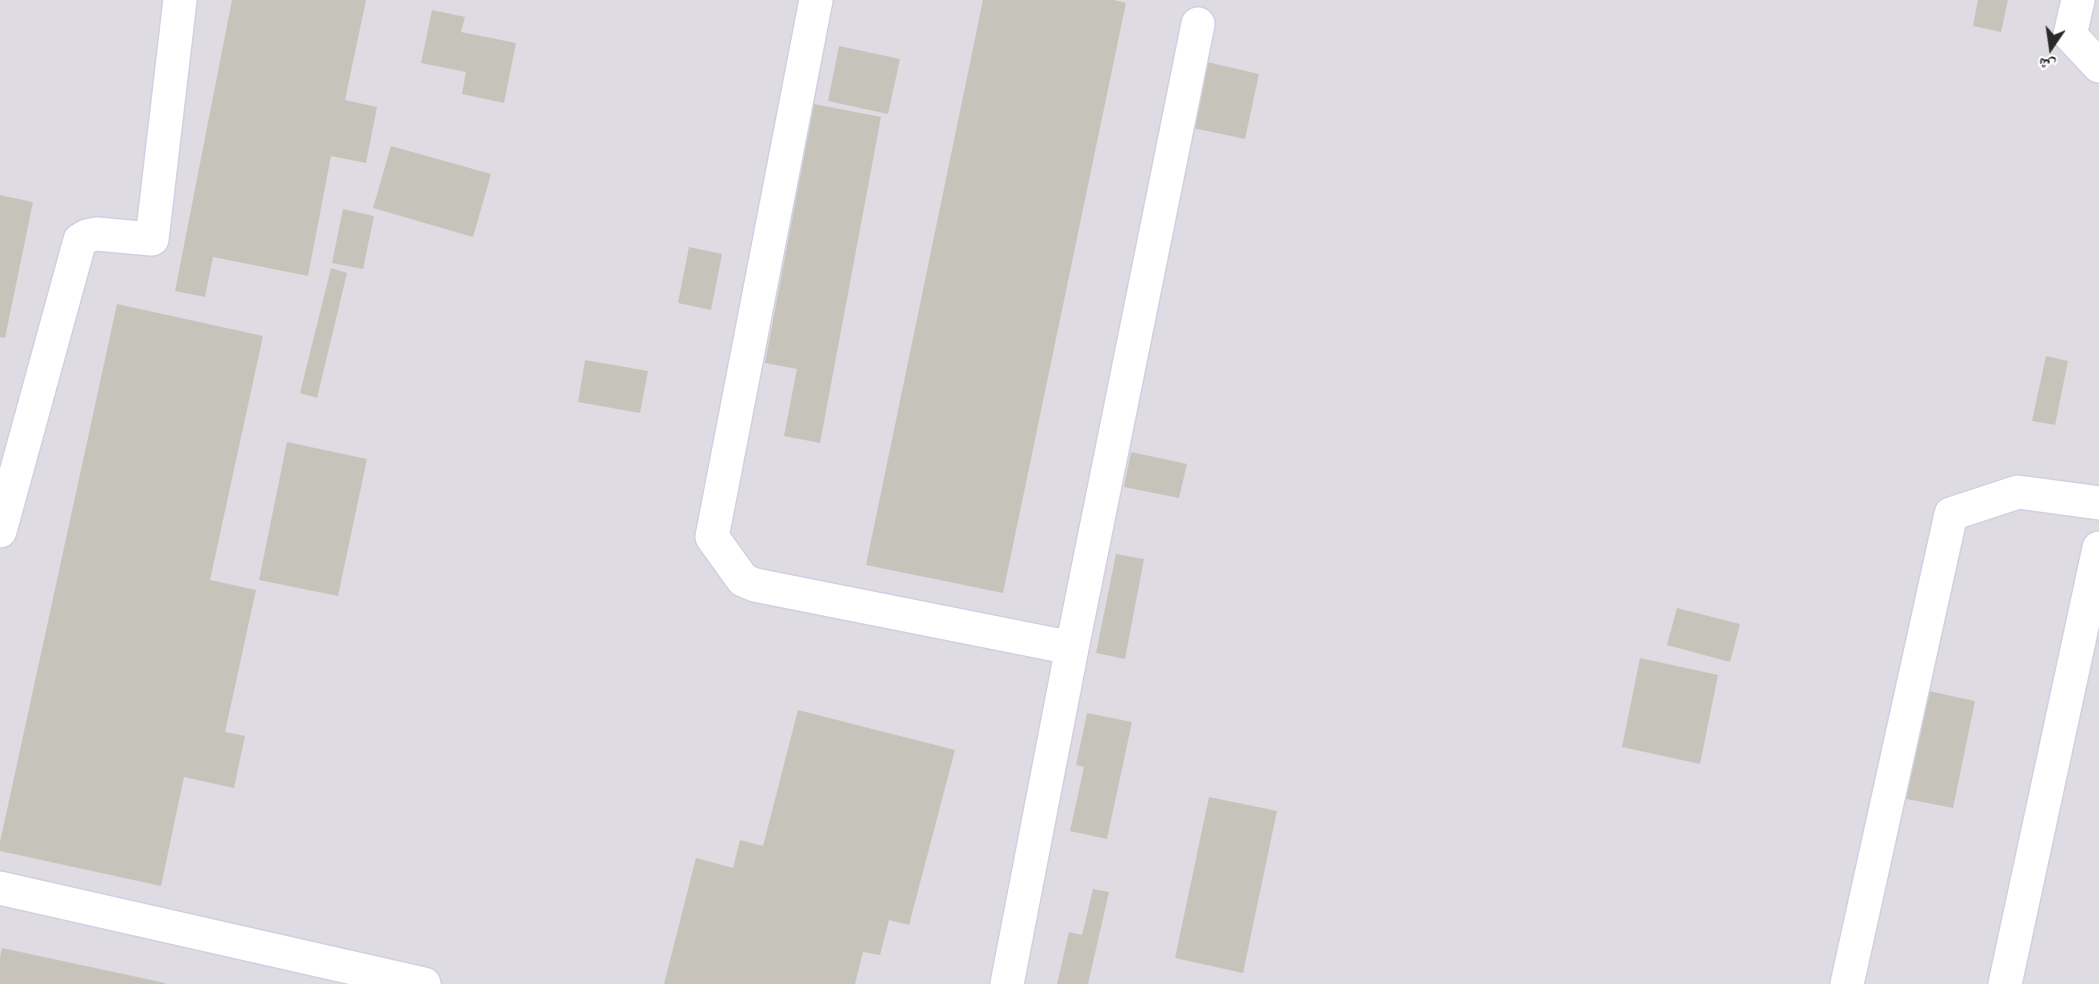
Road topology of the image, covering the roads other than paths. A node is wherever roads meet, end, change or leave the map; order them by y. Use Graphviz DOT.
graph roads {
  1 [pos="180,0"];
  2 [pos="816,0"];
  3 [pos="2078,0"];
  4 [pos="1198,24"];
  5 [pos="2099,66"];
  6 [pos="2099,503"];
  7 [pos="0,531"];
  8 [pos="2099,548"];
  9 [pos="1072,648"];
  10 [pos="0,888"];
  11 [pos="423,984"];
  12 [pos="1007,984"];
  13 [pos="1847,984"];
  14 [pos="2005,984"];
  1 -- 7 [label="lane"];
  2 -- 9 [label="lane"];
  3 -- 5 [label="lane"];
  4 -- 9 [label="lane"];
  6 -- 13 [label="lane"];
  8 -- 14 [label="lane"];
  9 -- 12 [label="lane"];
  10 -- 11 [label="lane"];
}
